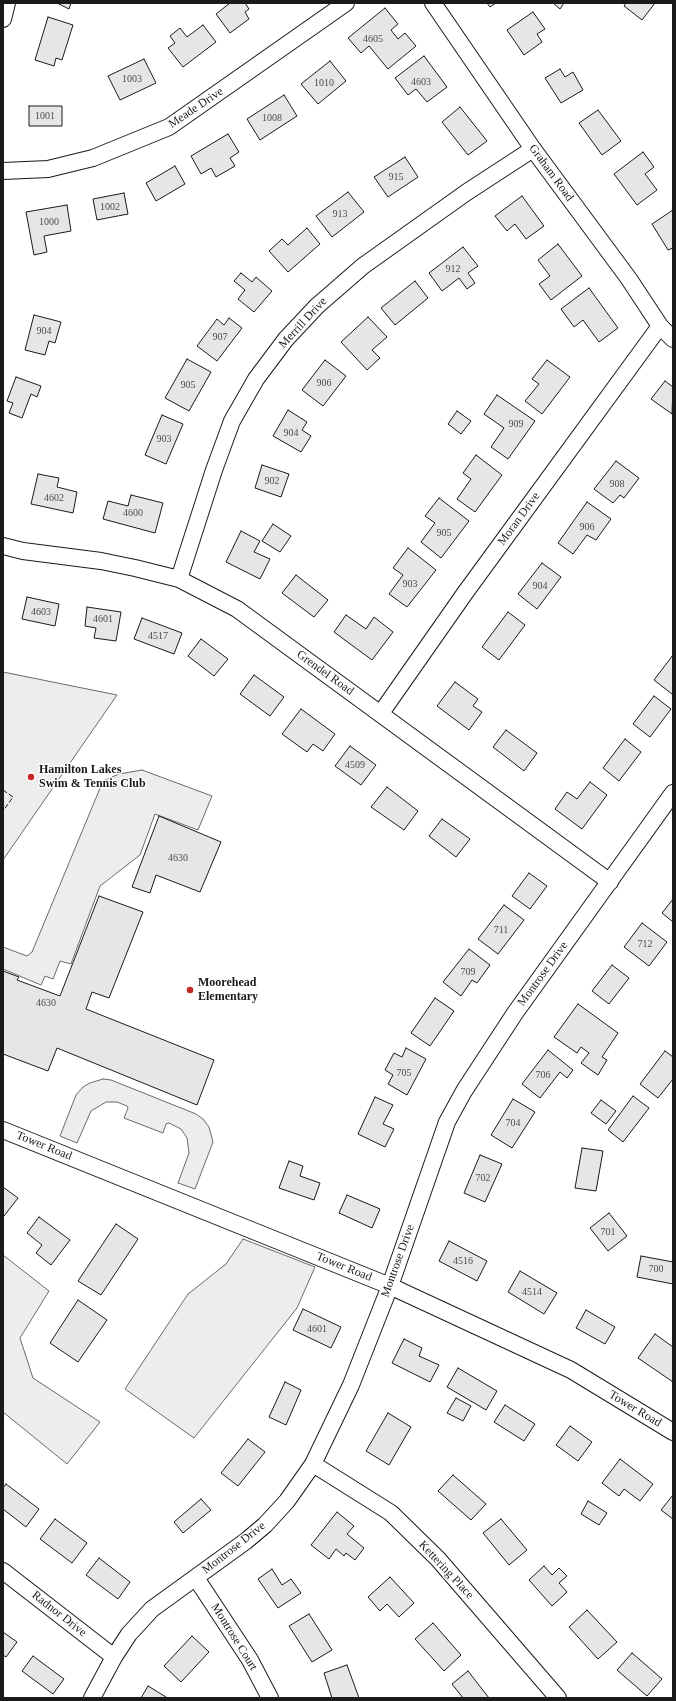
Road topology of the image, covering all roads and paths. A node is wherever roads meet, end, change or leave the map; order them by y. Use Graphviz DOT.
graph roads {
  1 [pos="7,3"];
  2 [pos="346,3"];
  3 [pos="433,3"];
  4 [pos="3,19"];
  5 [pos="533,149"];
  6 [pos="3,171"];
  7 [pos="660,326"];
  8 [pos="673,339"];
  9 [pos="3,546"];
  10 [pos="179,579"];
  11 [pos="381,713"];
  12 [pos="673,793"];
  13 [pos="610,882"];
  14 [pos="3,1130"];
  15 [pos="390,1286"];
  16 [pos="673,1432"];
  17 [pos="313,1464"];
  18 [pos="3,1571"];
  19 [pos="196,1578"];
  20 [pos="114,1657"];
  21 [pos="92,1698"];
  22 [pos="270,1698"];
  23 [pos="558,1698"];
  1 -- 4 [label="street"];
  2 -- 6 [label="street, Meade Drive"];
  3 -- 5 [label="street, Graham Road"];
  5 -- 7 [label="street, Graham Road"];
  5 -- 10 [label="street, Merrill Drive"];
  7 -- 8 [label="street, Graham Road"];
  7 -- 11 [label="street, Moran Drive"];
  9 -- 10 [label="street, Grendel Road"];
  10 -- 11 [label="street, Grendel Road"];
  11 -- 13 [label="street, Grendel Road"];
  12 -- 13 [label="street, Montrose Drive"];
  13 -- 15 [label="street, Montrose Drive"];
  14 -- 15 [label="street, Tower Road"];
  15 -- 16 [label="street, Tower Road"];
  15 -- 17 [label="street, Montrose Drive"];
  17 -- 19 [label="street, Montrose Drive"];
  17 -- 23 [label="street, Kettering Place"];
  18 -- 20 [label="street, Radnor Drive"];
  19 -- 20 [label="street, Montrose Drive"];
  19 -- 22 [label="street, Montrose Court"];
  20 -- 21 [label="street, Montrose Drive"];
}
